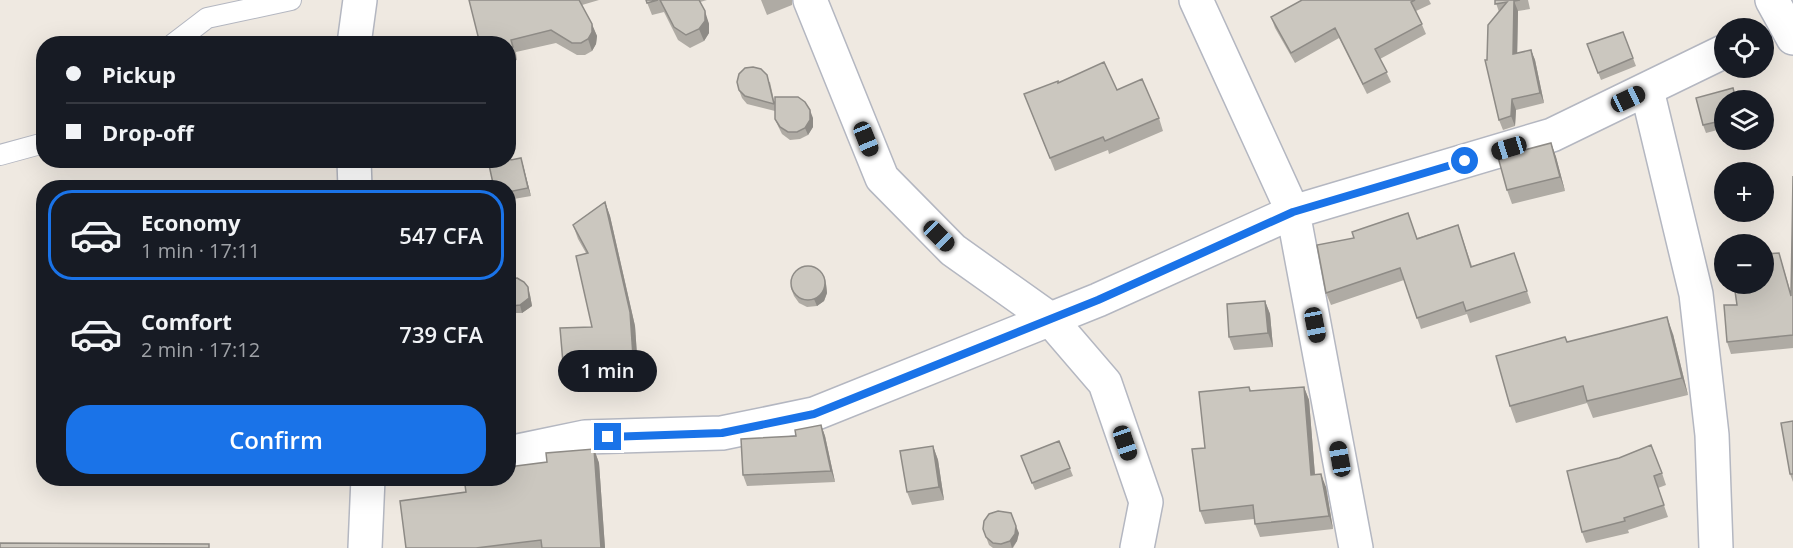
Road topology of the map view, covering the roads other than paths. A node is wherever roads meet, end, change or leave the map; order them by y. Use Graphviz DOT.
graph roads {
  1 [pos="291,0"];
  2 [pos="360,0"];
  3 [pos="810,0"];
  4 [pos="1196,0"];
  5 [pos="183,36"];
  6 [pos="355,36"];
  7 [pos="1714,56"];
  8 [pos="1647,90"];
  9 [pos="36,145"];
  10 [pos="0,155"];
  11 [pos="1293,212"];
  12 [pos="1050,319"];
  13 [pos="516,451"];
  14 [pos="371,486"];
  15 [pos="364,548"];
  16 [pos="1137,548"];
  17 [pos="1356,548"];
  18 [pos="1716,548"];
  1 -- 5 [label="lane"];
  2 -- 6 [label="street"];
  3 -- 12 [label="street"];
  4 -- 11 [label="street"];
  7 -- 8 [label="street"];
  8 -- 11 [label="street"];
  8 -- 18 [label="street"];
  9 -- 10 [label="lane"];
  11 -- 12 [label="street"];
  11 -- 17 [label="street"];
  12 -- 13 [label="street"];
  12 -- 16 [label="street"];
  14 -- 15 [label="street"];
}
